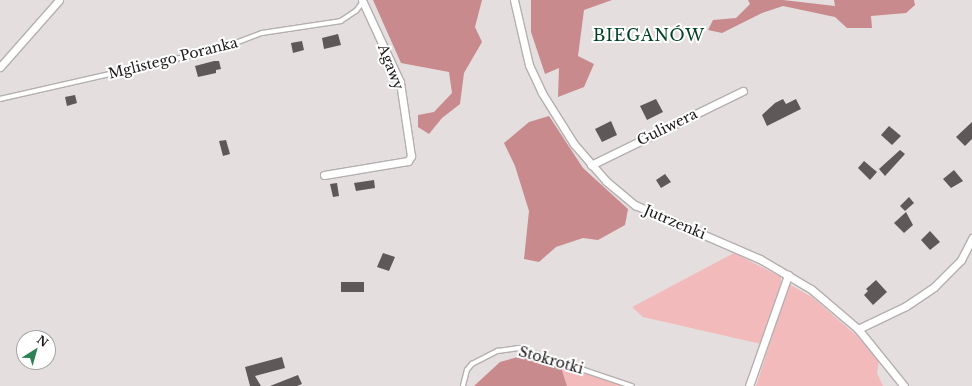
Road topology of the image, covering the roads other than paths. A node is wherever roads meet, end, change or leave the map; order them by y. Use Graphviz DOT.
graph roads {
  1 [pos="59,0"];
  2 [pos="514,0"];
  3 [pos="362,1"];
  4 [pos="0,67"];
  5 [pos="743,91"];
  6 [pos="0,99"];
  7 [pos="591,165"];
  8 [pos="324,175"];
  9 [pos="972,238"];
  10 [pos="788,275"];
  11 [pos="858,329"];
  12 [pos="463,386"];
  13 [pos="632,386"];
  14 [pos="749,386"];
  15 [pos="904,386"];
  1 -- 4 [label="street"];
  2 -- 7 [label="street, Jutrzenki"];
  3 -- 6 [label="lane, Mglistego Poranka"];
  3 -- 8 [label="street, Agawy"];
  5 -- 7 [label="street, Guliwera"];
  7 -- 10 [label="street, Jutrzenki"];
  9 -- 11 [label="street"];
  10 -- 11 [label="street, Jutrzenki"];
  10 -- 14 [label="street"];
  11 -- 15 [label="street, Jutrzenki"];
  12 -- 13 [label="lane, Stokrotki"];
}
